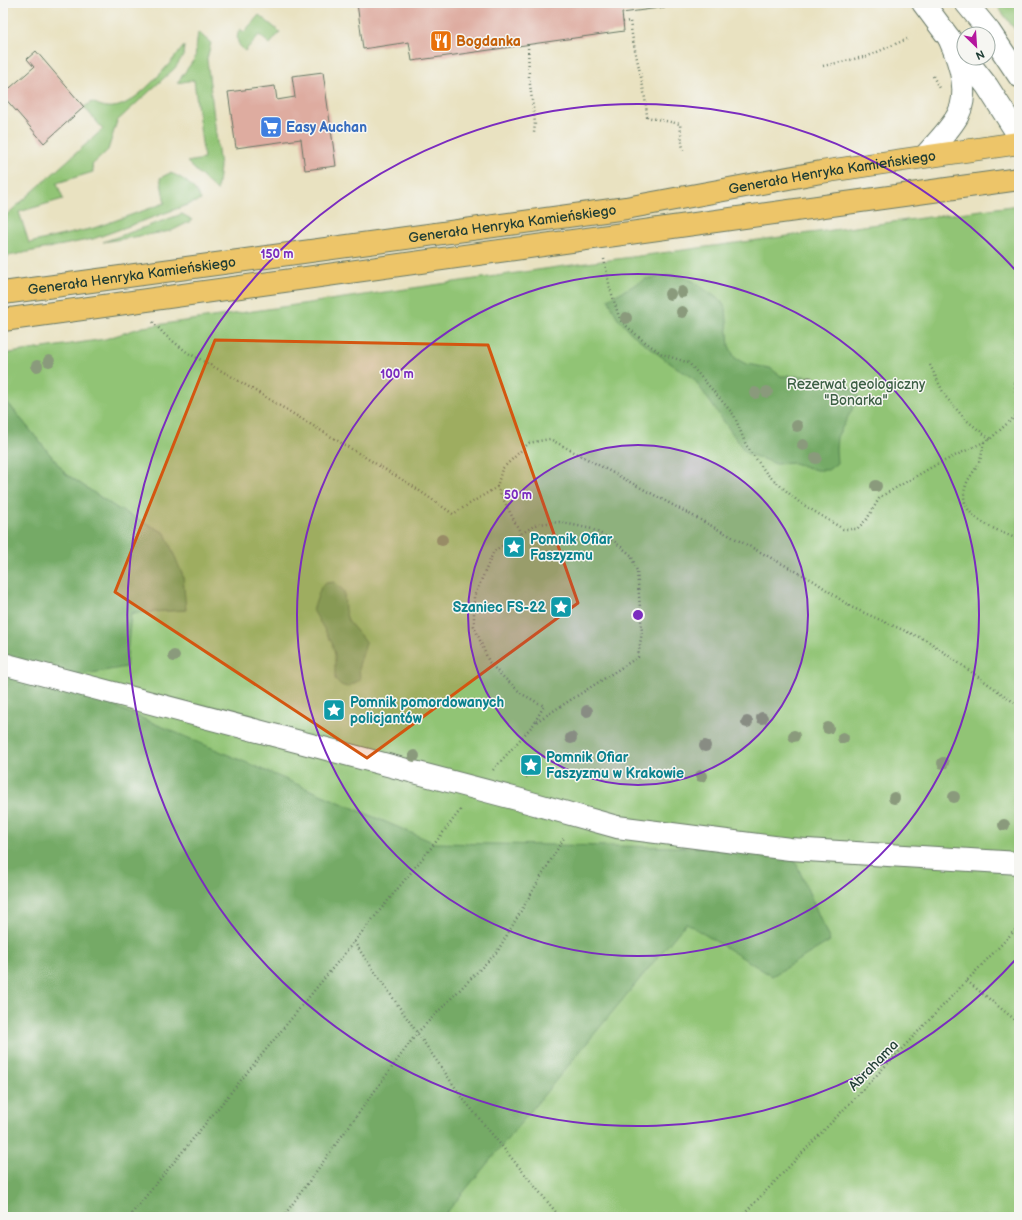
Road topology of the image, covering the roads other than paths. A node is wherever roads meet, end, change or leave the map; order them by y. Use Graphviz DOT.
graph roads {
  1 [pos="922,3"];
  2 [pos="966,3"];
  3 [pos="949,38"];
  4 [pos="956,46"];
  5 [pos="972,66"];
  6 [pos="1019,76"];
  7 [pos="1019,136"];
  8 [pos="1019,143"];
  9 [pos="925,156"];
  10 [pos="1019,179"];
  11 [pos="3,294"];
  12 [pos="3,320"];
  13 [pos="3,664"];
  14 [pos="1019,863"];
  1 -- 3 [label="street"];
  2 -- 6 [label="street"];
  3 -- 4 [label="street"];
  3 -- 9 [label="street"];
  5 -- 7 [label="street"];
  8 -- 9 [label="main road, Generała Henryka Kamieńskiego"];
  9 -- 11 [label="main road, Generała Henryka Kamieńskiego"];
  10 -- 12 [label="main road, Generała Henryka Kamieńskiego"];
  13 -- 14 [label="street"];
}
